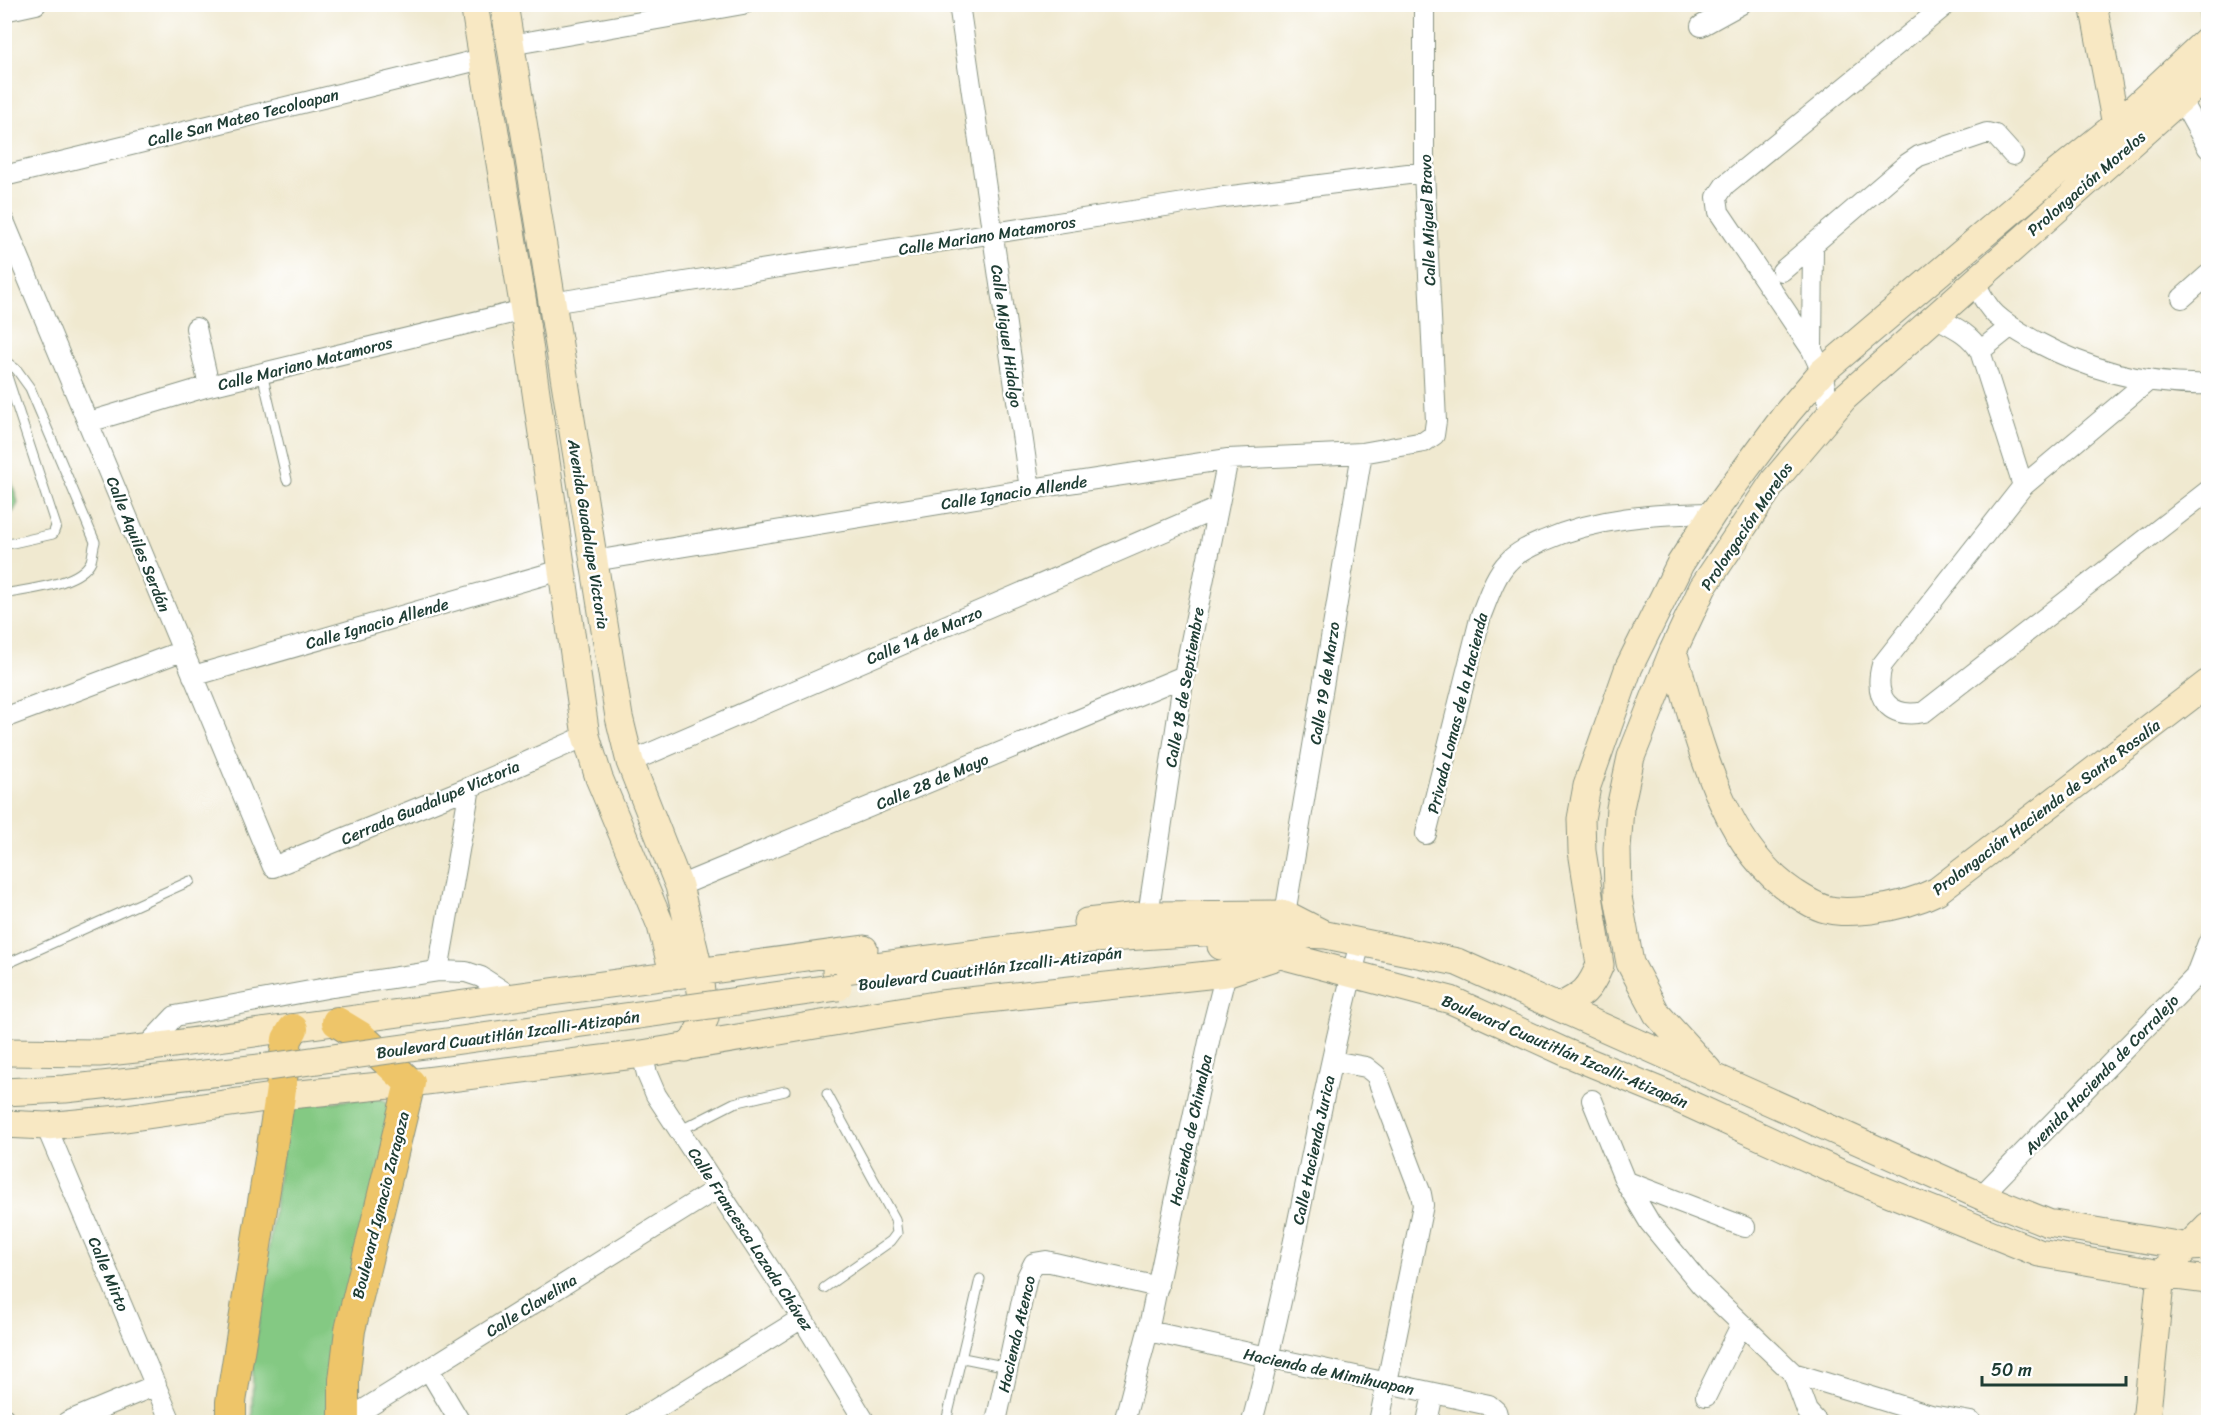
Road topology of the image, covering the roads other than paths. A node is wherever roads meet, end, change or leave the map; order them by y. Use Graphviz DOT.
graph roads {
  1 [pos="36,4"];
  2 [pos="474,4"];
  3 [pos="504,4"];
  4 [pos="743,4"];
  5 [pos="959,4"];
  6 [pos="1424,4"];
  7 [pos="1741,4"];
  8 [pos="1947,4"];
  9 [pos="2093,4"];
  10 [pos="4,11"];
  11 [pos="1701,26"];
  12 [pos="2208,39"];
  13 [pos="510,45"];
  14 [pos="482,58"];
  15 [pos="2208,75"];
  16 [pos="2181,99"];
  17 [pos="2116,125"];
  18 [pos="2208,148"];
  19 [pos="2013,155"];
  20 [pos="1424,172"];
  21 [pos="4,176"];
  22 [pos="4,221"];
  23 [pos="992,234"];
  24 [pos="1813,245"];
  25 [pos="1782,271"];
  26 [pos="2208,275"];
  27 [pos="1974,281"];
  28 [pos="2182,298"];
  29 [pos="552,303"];
  30 [pos="524,310"];
  31 [pos="1935,317"];
  32 [pos="2010,327"];
  33 [pos="196,328"];
  34 [pos="1980,351"];
  35 [pos="4,360"];
  36 [pos="1817,361"];
  37 [pos="4,367"];
  38 [pos="262,373"];
  39 [pos="2149,380"];
  40 [pos="2208,384"];
  41 [pos="209,386"];
  42 [pos="1830,412"];
  43 [pos="89,422"];
  44 [pos="1434,435"];
  45 [pos="1362,453"];
  46 [pos="1228,459"];
  47 [pos="287,480"];
  48 [pos="2023,486"];
  49 [pos="1030,489"];
  50 [pos="2208,491"];
  51 [pos="1218,508"];
  52 [pos="1713,513"];
  53 [pos="4,545"];
  54 [pos="594,561"];
  55 [pos="561,570"];
  56 [pos="16,591"];
  57 [pos="4,594"];
  58 [pos="4,603"];
  59 [pos="182,651"];
  60 [pos="1673,651"];
  61 [pos="193,676"];
  62 [pos="1184,676"];
  63 [pos="2208,683"];
  64 [pos="4,718"];
  65 [pos="586,736"];
  66 [pos="630,762"];
  67 [pos="470,787"];
  68 [pos="1426,834"];
  69 [pos="273,867"];
  70 [pos="190,881"];
  71 [pos="679,886"];
  72 [pos="1285,914"];
  73 [pos="1148,915"];
  74 [pos="1326,935"];
  75 [pos="1218,938"];
  76 [pos="1360,943"];
  77 [pos="2208,943"];
  78 [pos="1281,955"];
  79 [pos="4,965"];
  80 [pos="438,971"];
  81 [pos="1226,973"];
  82 [pos="686,974"];
  83 [pos="1352,974"];
  84 [pos="512,997"];
  85 [pos="1559,1007"];
  86 [pos="337,1022"];
  87 [pos="292,1029"];
  88 [pos="145,1048"];
  89 [pos="685,1048"];
  90 [pos="4,1052"];
  91 [pos="642,1054"];
  92 [pos="1332,1061"];
  93 [pos="4,1074"];
  94 [pos="1716,1079"];
  95 [pos="410,1083"];
  96 [pos="785,1091"];
  97 [pos="4,1092"];
  98 [pos="827,1094"];
  99 [pos="280,1096"];
  100 [pos="1592,1100"];
  101 [pos="4,1124"];
  102 [pos="46,1126"];
  103 [pos="681,1130"];
  104 [pos="1625,1181"];
  105 [pos="718,1188"];
  106 [pos="1981,1196"];
  107 [pos="2208,1226"];
  108 [pos="1745,1227"];
  109 [pos="2199,1247"];
  110 [pos="2161,1274"];
  111 [pos="980,1279"];
  112 [pos="2208,1280"];
  113 [pos="1158,1287"];
  114 [pos="824,1288"];
  115 [pos="802,1317"];
  116 [pos="1741,1325"];
  117 [pos="1148,1330"];
  118 [pos="963,1358"];
  119 [pos="1269,1358"];
  120 [pos="1008,1367"];
  121 [pos="429,1370"];
  122 [pos="1793,1373"];
  123 [pos="1388,1384"];
  124 [pos="156,1385"];
  125 [pos="1433,1394"];
  126 [pos="1706,1396"];
  127 [pos="4,1418"];
  128 [pos="6,1422"];
  129 [pos="67,1422"];
  130 [pos="171,1422"];
  131 [pos="231,1422"];
  132 [pos="344,1422"];
  133 [pos="460,1422"];
  134 [pos="635,1422"];
  135 [pos="865,1422"];
  136 [pos="946,1422"];
  137 [pos="996,1422"];
  138 [pos="1124,1422"];
  139 [pos="1252,1422"];
  140 [pos="1379,1422"];
  141 [pos="1427,1422"];
  142 [pos="1499,1422"];
  143 [pos="1817,1422"];
  144 [pos="1971,1422"];
  145 [pos="2146,1422"];
  1 -- 10 [label="street"];
  2 -- 14 [label="main road, Avenida Guadalupe Victoria"];
  3 -- 13 [label="main road, Avenida Guadalupe Victoria"];
  4 -- 13 [label="street"];
  5 -- 23 [label="street, Calle Miguel Hidalgo"];
  6 -- 20 [label="street, Calle Miguel Bravo"];
  7 -- 11 [label="street"];
  8 -- 36 [label="street"];
  9 -- 17 [label="main road"];
  12 -- 17 [label="main road, Prolongación Morelos"];
  13 -- 29 [label="main road, Avenida Guadalupe Victoria"];
  14 -- 21 [label="street, Calle San Mateo Tecoloapan"];
  14 -- 30 [label="main road, Avenida Guadalupe Victoria"];
  15 -- 16 [label="main road, Prolongación Morelos"];
  16 -- 18 [label="street"];
  16 -- 27 [label="main road, Prolongación Morelos"];
  17 -- 36 [label="main road, Prolongación Morelos"];
  19 -- 24 [label="street"];
  20 -- 23 [label="street, Calle Mariano Matamoros"];
  20 -- 44 [label="street, Calle Miguel Bravo"];
  22 -- 43 [label="street, Calle Aquiles Serdán"];
  23 -- 29 [label="street, Calle Mariano Matamoros"];
  23 -- 49 [label="street, Calle Miguel Hidalgo"];
  24 -- 25 [label="street"];
  24 -- 36 [label="street"];
  26 -- 28 [label="street"];
  27 -- 31 [label="main road, Prolongación Morelos"];
  27 -- 32 [label="street"];
  29 -- 54 [label="main road, Avenida Guadalupe Victoria"];
  30 -- 38 [label="street, Calle Mariano Matamoros"];
  30 -- 55 [label="main road, Avenida Guadalupe Victoria"];
  31 -- 34 [label="street"];
  31 -- 42 [label="main road, Prolongación Morelos"];
  32 -- 34 [label="street"];
  32 -- 39 [label="street"];
  33 -- 41 [label="street"];
  34 -- 48 [label="street"];
  35 -- 56 [label="lane"];
  36 -- 42 [label="street"];
  36 -- 52 [label="main road, Prolongación Morelos"];
  37 -- 53 [label="lane"];
  38 -- 41 [label="street, Calle Mariano Matamoros"];
  38 -- 47 [label="lane"];
  39 -- 40 [label="street"];
  39 -- 48 [label="street"];
  41 -- 43 [label="street, Calle Mariano Matamoros"];
  42 -- 60 [label="main road, Prolongación Morelos"];
  43 -- 59 [label="street, Calle Aquiles Serdán"];
  44 -- 45 [label="street, Calle Ignacio Allende"];
  45 -- 46 [label="street, Calle Ignacio Allende"];
  45 -- 72 [label="street, Calle 19 de Marzo"];
  46 -- 49 [label="street, Calle Ignacio Allende"];
  46 -- 51 [label="street, Calle 18 de Septiembre"];
  48 -- 50 [label="street"];
  49 -- 54 [label="street, Calle Ignacio Allende"];
  51 -- 62 [label="street, Calle 18 de Septiembre"];
  51 -- 66 [label="street, Calle 14 de Marzo"];
  52 -- 68 [label="street, Privada Lomas de la Hacienda"];
  52 -- 85 [label="main road, Prolongación Morelos"];
  54 -- 66 [label="main road, Avenida Guadalupe Victoria"];
  55 -- 61 [label="street, Calle Ignacio Allende"];
  55 -- 65 [label="main road, Avenida Guadalupe Victoria"];
  56 -- 57 [label="lane"];
  56 -- 58 [label="lane"];
  59 -- 61 [label="street, Calle Aquiles Serdán"];
  59 -- 64 [label="street"];
  60 -- 63 [label="main road, Prolongación Hacienda de Santa Rosalía"];
  60 -- 94 [label="main road, Prolongación Morelos"];
  61 -- 69 [label="street, Calle Aquiles Serdán"];
  62 -- 71 [label="street, Calle 28 de Mayo"];
  62 -- 73 [label="street, Calle 18 de Septiembre"];
  65 -- 67 [label="street, Cerrada Guadalupe Victoria"];
  65 -- 82 [label="main road, Avenida Guadalupe Victoria"];
  66 -- 71 [label="main road, Avenida Guadalupe Victoria"];
  67 -- 69 [label="street, Cerrada Guadalupe Victoria"];
  67 -- 80 [label="street"];
  70 -- 79 [label="lane"];
  71 -- 82 [label="main road, Avenida Guadalupe Victoria"];
  72 -- 73 [label="main road"];
  72 -- 74 [label="main road"];
  73 -- 82 [label="main road"];
  74 -- 75 [label="main road, Boulevard Cuautitlán Izcalli-Atizapán"];
  74 -- 76 [label="main road, Boulevard Cuautitlán Izcalli-Atizapán"];
  75 -- 78 [label="main road, Boulevard Cuautitlán Izcalli-Atizapán"];
  75 -- 93 [label="main road, Boulevard Cuautitlán Izcalli-Atizapán"];
  75 -- 97 [label="main road, Boulevard Cuautitlán Izcalli-Atizapán, bridge"];
  76 -- 83 [label="street, Calle Hacienda Jurica"];
  76 -- 85 [label="main road, Boulevard Cuautitlán Izcalli-Atizapán"];
  77 -- 106 [label="street, Avenida Hacienda de Corralejo"];
  78 -- 81 [label="main road"];
  78 -- 83 [label="main road, Boulevard Cuautitlán Izcalli-Atizapán"];
  80 -- 84 [label="street"];
  80 -- 88 [label="street"];
  81 -- 89 [label="main road"];
  81 -- 113 [label="street, Hacienda de Chimalpa"];
  82 -- 84 [label="main road"];
  82 -- 89 [label="main road, Avenida Guadalupe Victoria"];
  83 -- 92 [label="street, Calle Hacienda Jurica"];
  83 -- 110 [label="main road, Boulevard Cuautitlán Izcalli-Atizapán"];
  84 -- 86 [label="main road"];
  85 -- 94 [label="main road, Boulevard Cuautitlán Izcalli-Atizapán"];
  86 -- 87 [label="main road"];
  86 -- 95 [label="main road"];
  87 -- 88 [label="main road"];
  87 -- 99 [label="main road"];
  88 -- 90 [label="main road"];
  89 -- 91 [label="main road"];
  91 -- 95 [label="main road"];
  91 -- 103 [label="street, Calle Francesca Lozada Chávez"];
  92 -- 119 [label="street, Calle Hacienda Jurica"];
  92 -- 123 [label="street"];
  94 -- 106 [label="main road, Boulevard Cuautitlán Izcalli-Atizapán"];
  95 -- 99 [label="main road"];
  95 -- 132 [label="main road, Boulevard Ignacio Zaragoza"];
  96 -- 103 [label="lane"];
  98 -- 114 [label="lane"];
  99 -- 102 [label="main road"];
  99 -- 131 [label="main road"];
  100 -- 104 [label="street"];
  101 -- 102 [label="main road"];
  102 -- 124 [label="street, Calle Mirto"];
  103 -- 105 [label="street, Calle Francesca Lozada Chávez"];
  104 -- 108 [label="street"];
  104 -- 116 [label="street"];
  105 -- 115 [label="street, Calle Francesca Lozada Chávez"];
  105 -- 121 [label="street, Calle Clavelina"];
  106 -- 109 [label="main road, Boulevard Cuautitlán Izcalli-Atizapán"];
  107 -- 109 [label="main road"];
  109 -- 110 [label="main road"];
  110 -- 112 [label="main road, Boulevard Cuautitlán Izcalli-Atizapán"];
  110 -- 145 [label="main road"];
  111 -- 118 [label="lane"];
  113 -- 117 [label="street, Hacienda de Chimalpa"];
  113 -- 120 [label="street, Hacienda Atenco"];
  115 -- 134 [label="street"];
  115 -- 135 [label="street, Calle Francesca Lozada Chávez"];
  116 -- 122 [label="street"];
  116 -- 126 [label="street"];
  117 -- 119 [label="street, Hacienda de Mimihuapan"];
  117 -- 138 [label="street, Hacienda de Chimalpa"];
  118 -- 120 [label="lane"];
  118 -- 136 [label="lane"];
  119 -- 123 [label="street, Hacienda de Mimihuapan"];
  119 -- 139 [label="street, Calle Hacienda Jurica"];
  120 -- 137 [label="street, Hacienda Atenco"];
  121 -- 132 [label="street, Calle Clavelina"];
  121 -- 133 [label="street"];
  122 -- 143 [label="street"];
  122 -- 144 [label="street"];
  123 -- 125 [label="street, Hacienda de Mimihuapan"];
  123 -- 140 [label="street"];
  124 -- 129 [label="street"];
  124 -- 130 [label="street, Calle Mirto"];
  125 -- 141 [label="street"];
  125 -- 142 [label="street, Hacienda de Mimihuapan"];
  127 -- 128 [label="street"];
}
